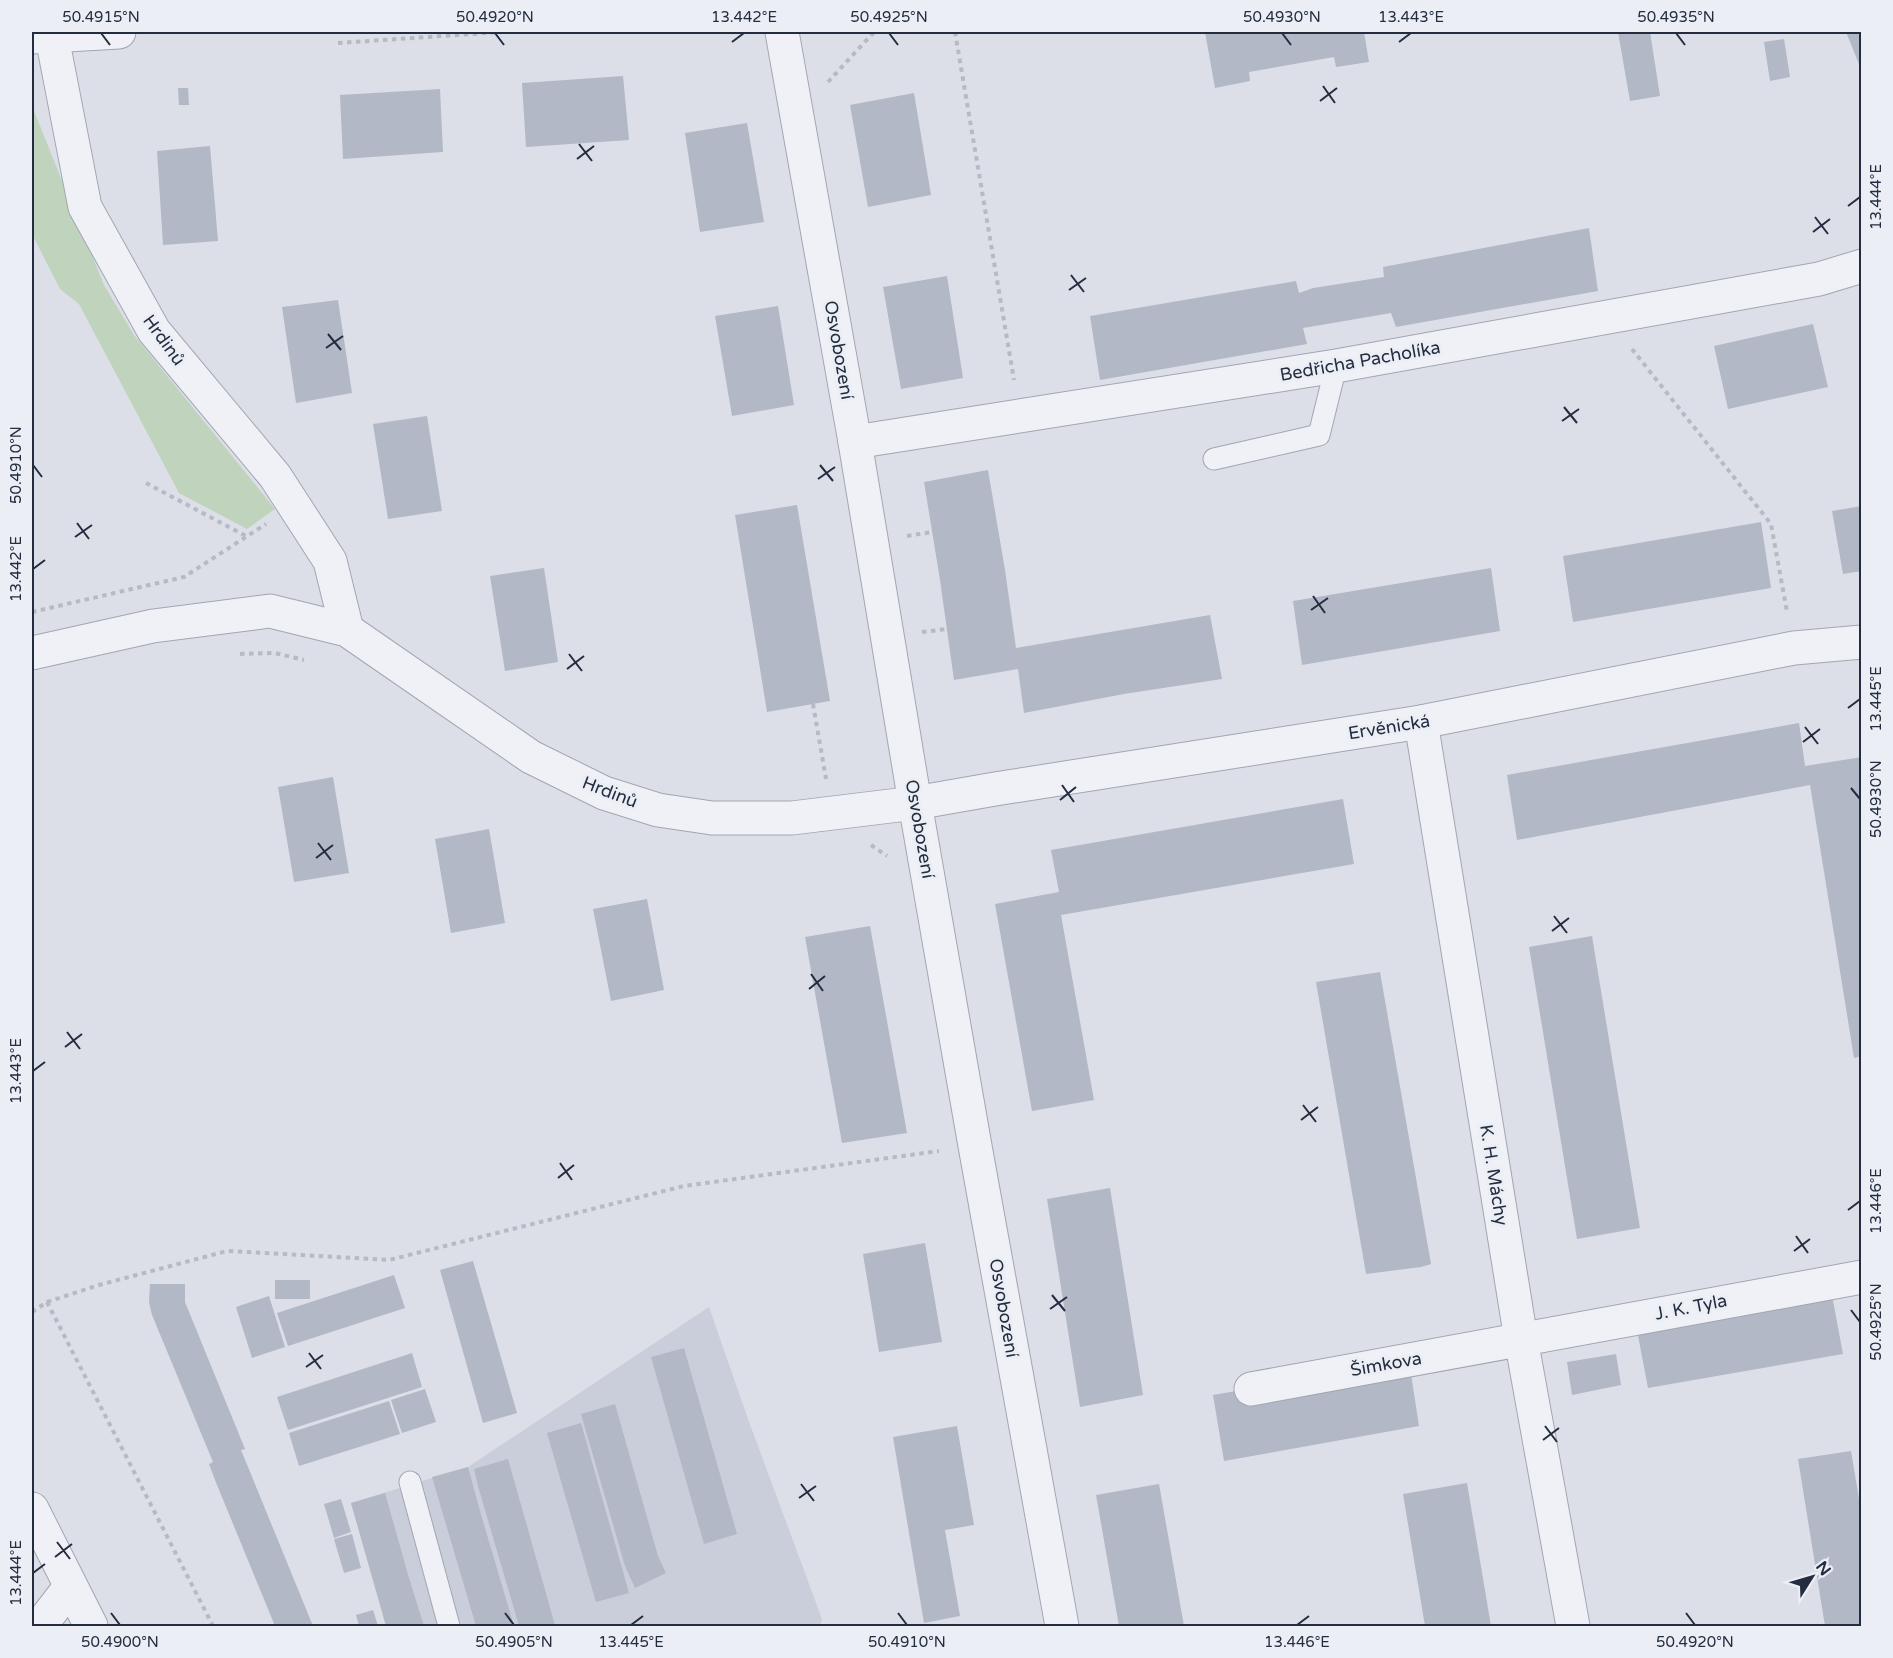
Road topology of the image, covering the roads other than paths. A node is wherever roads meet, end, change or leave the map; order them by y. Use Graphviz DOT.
graph roads {
  1 [pos="119,32"];
  2 [pos="782,32"];
  3 [pos="44,35"];
  4 [pos="1862,266"];
  5 [pos="1336,366"];
  6 [pos="855,442"];
  7 [pos="1214,459"];
  8 [pos="347,630"];
  9 [pos="1862,642"];
  10 [pos="32,653"];
  11 [pos="1421,722"];
  12 [pos="915,803"];
  13 [pos="1862,1277"];
  14 [pos="1521,1340"];
  15 [pos="1251,1389"];
  16 [pos="410,1482"];
  17 [pos="32,1509"];
  18 [pos="69,1587"];
  19 [pos="40,1626"];
  20 [pos="91,1626"];
  21 [pos="449,1626"];
  22 [pos="1062,1626"];
  23 [pos="1573,1626"];
  1 -- 3 [label="street"];
  2 -- 6 [label="street, Osvobození"];
  3 -- 8 [label="street, Hrdinů"];
  4 -- 5 [label="street, Bedřicha Pacholíka"];
  5 -- 6 [label="street, Bedřicha Pacholíka"];
  5 -- 7 [label="lane"];
  6 -- 12 [label="street, Osvobození"];
  8 -- 10 [label="street, Hrdinů"];
  8 -- 12 [label="street, Hrdinů"];
  9 -- 11 [label="street, Ervěnická"];
  11 -- 12 [label="street, Ervěnická"];
  11 -- 14 [label="street, K. H. Máchy"];
  12 -- 22 [label="street, Osvobození"];
  13 -- 14 [label="street, J. K. Tyla"];
  14 -- 15 [label="street, Šimkova"];
  14 -- 23 [label="street, K. H. Máchy"];
  16 -- 21 [label="lane"];
  17 -- 18 [label="street"];
  18 -- 19 [label="street"];
  18 -- 20 [label="street"];
}
